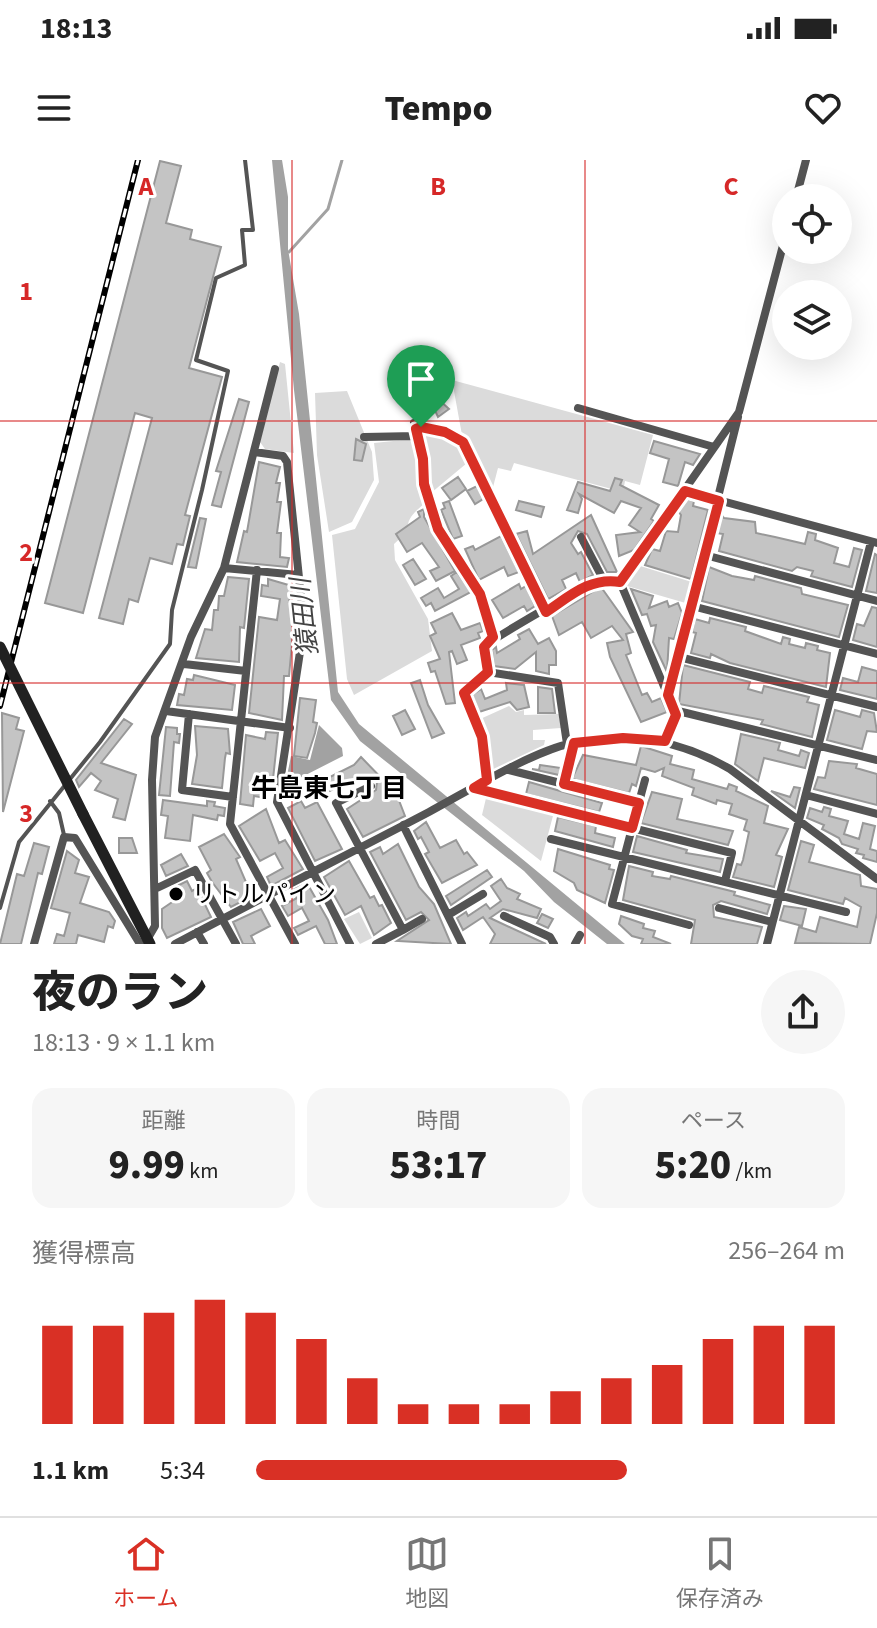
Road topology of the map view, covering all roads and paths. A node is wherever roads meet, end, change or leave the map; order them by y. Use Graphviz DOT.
graph roads {
  1 [pos="245,160"];
  2 [pos="806,160"];
  3 [pos="800,184"];
  4 [pos="778,264"];
  5 [pos="275,369"];
  6 [pos="578,408"];
  7 [pos="739,412"];
  8 [pos="415,429"];
  9 [pos="364,437"];
  10 [pos="714,447"];
  11 [pos="254,452"];
  12 [pos="685,491"];
  13 [pos="719,501"];
  14 [pos="581,537"];
  15 [pos="874,542"];
  16 [pos="705,555"];
  17 [pos="224,568"];
  18 [pos="257,570"];
  19 [pos="298,575"];
  20 [pos="603,579"];
  21 [pos="620,582"];
  22 [pos="857,596"];
  23 [pos="877,601"];
  24 [pos="692,606"];
  25 [pos="546,612"];
  26 [pos="493,637"];
  27 [pos="844,646"];
  28 [pos="0,647"];
  29 [pos="877,654"];
  30 [pos="679,657"];
  31 [pos="184,664"];
  32 [pos="246,671"];
  33 [pos="488,672"];
  34 [pos="668,695"];
  35 [pos="832,695"];
  36 [pos="877,707"];
  37 [pos="674,710"];
  38 [pos="166,711"];
  39 [pos="189,714"];
  40 [pos="241,721"];
  41 [pos="290,728"];
  42 [pos="665,741"];
  43 [pos="570,744"];
  44 [pos="819,745"];
  45 [pos="877,760"];
  46 [pos="509,770"];
  47 [pos="487,780"];
  48 [pos="645,780"];
  49 [pos="564,784"];
  50 [pos="371,786"];
  51 [pos="474,788"];
  52 [pos="806,795"];
  53 [pos="233,797"];
  54 [pos="50,801"];
  55 [pos="639,803"];
  56 [pos="877,814"];
  57 [pos="800,820"];
  58 [pos="403,825"];
  59 [pos="632,828"];
  60 [pos="64,837"];
  61 [pos="551,839"];
  62 [pos="360,848"];
  63 [pos="624,855"];
  64 [pos="314,873"];
  65 [pos="877,879"];
  66 [pos="725,881"];
  67 [pos="155,889"];
  68 [pos="268,894"];
  69 [pos="483,894"];
  70 [pos="778,894"];
  71 [pos="0,908"];
  72 [pos="719,908"];
  73 [pos="846,912"];
  74 [pos="448,915"];
  75 [pos="504,916"];
  76 [pos="223,919"];
  77 [pos="422,919"];
  78 [pos="772,922"];
  79 [pos="689,925"];
  80 [pos="403,930"];
  81 [pos="197,932"];
  82 [pos="146,942"];
  83 [pos="34,944"];
  84 [pos="175,944"];
  85 [pos="204,944"];
  86 [pos="236,944"];
  87 [pos="295,944"];
  88 [pos="350,944"];
  89 [pos="376,944"];
  90 [pos="462,944"];
  91 [pos="554,944"];
  92 [pos="767,944"];
  1 -- 54 [label="lane"];
  2 -- 3 [label="street"];
  4 -- 7 [label="street"];
  5 -- 11 [label="street"];
  6 -- 10 [label="street"];
  7 -- 10 [label="street"];
  7 -- 13 [label="street"];
  8 -- 9 [label="street"];
  8 -- 25 [label="street"];
  8 -- 26 [label="street"];
  10 -- 12 [label="street"];
  11 -- 17 [label="street"];
  11 -- 19 [label="street"];
  12 -- 13 [label="street"];
  12 -- 21 [label="street"];
  13 -- 15 [label="street"];
  13 -- 16 [label="street"];
  14 -- 20 [label="street"];
  15 -- 22 [label="street"];
  16 -- 22 [label="street"];
  16 -- 24 [label="street"];
  17 -- 18 [label="street"];
  17 -- 31 [label="street"];
  18 -- 19 [label="street"];
  18 -- 32 [label="street"];
  19 -- 41 [label="street"];
  20 -- 21 [label="street"];
  20 -- 25 [label="street"];
  21 -- 34 [label="street"];
  22 -- 23 [label="street"];
  22 -- 27 [label="street"];
  24 -- 27 [label="street"];
  24 -- 30 [label="street"];
  25 -- 26 [label="street"];
  26 -- 33 [label="street"];
  27 -- 29 [label="street"];
  27 -- 35 [label="street"];
  28 -- 82 [label="street, bridge"];
  30 -- 34 [label="street"];
  30 -- 35 [label="street"];
  31 -- 32 [label="street"];
  31 -- 38 [label="street"];
  32 -- 40 [label="street"];
  33 -- 43 [label="street"];
  33 -- 47 [label="street"];
  34 -- 37 [label="street"];
  35 -- 36 [label="street"];
  35 -- 44 [label="street"];
  37 -- 42 [label="street"];
  37 -- 44 [label="street"];
  38 -- 39 [label="street"];
  38 -- 67 [label="street"];
  39 -- 40 [label="street"];
  39 -- 53 [label="street"];
  40 -- 41 [label="street"];
  40 -- 53 [label="street"];
  41 -- 64 [label="street"];
  42 -- 43 [label="street"];
  42 -- 57 [label="street"];
  43 -- 46 [label="street"];
  43 -- 49 [label="street"];
  44 -- 45 [label="street"];
  44 -- 52 [label="street"];
  46 -- 47 [label="street"];
  46 -- 49 [label="street"];
  47 -- 51 [label="street"];
  48 -- 55 [label="street"];
  49 -- 55 [label="street"];
  50 -- 62 [label="street"];
  51 -- 58 [label="street"];
  51 -- 59 [label="street"];
  52 -- 56 [label="street"];
  52 -- 57 [label="street"];
  53 -- 68 [label="street"];
  54 -- 60 [label="lane"];
  54 -- 71 [label="lane"];
  55 -- 59 [label="street"];
  57 -- 65 [label="street"];
  57 -- 70 [label="street"];
  58 -- 62 [label="street"];
  58 -- 74 [label="street"];
  59 -- 63 [label="street"];
  59 -- 66 [label="street"];
  60 -- 82 [label="street"];
  60 -- 83 [label="street"];
  61 -- 63 [label="street"];
  62 -- 64 [label="street"];
  62 -- 80 [label="street"];
  63 -- 66 [label="street"];
  63 -- 79 [label="street"];
  64 -- 68 [label="street"];
  64 -- 88 [label="street"];
  66 -- 70 [label="street"];
  67 -- 76 [label="street"];
  67 -- 82 [label="street"];
  68 -- 76 [label="street"];
  68 -- 87 [label="street"];
  69 -- 74 [label="street"];
  70 -- 73 [label="street"];
  70 -- 78 [label="street"];
  72 -- 78 [label="street"];
  74 -- 90 [label="street"];
  75 -- 91 [label="street"];
  76 -- 81 [label="street"];
  76 -- 86 [label="street"];
  77 -- 80 [label="street"];
  78 -- 92 [label="street"];
  80 -- 89 [label="street"];
  81 -- 84 [label="street"];
  81 -- 85 [label="street"];
}
